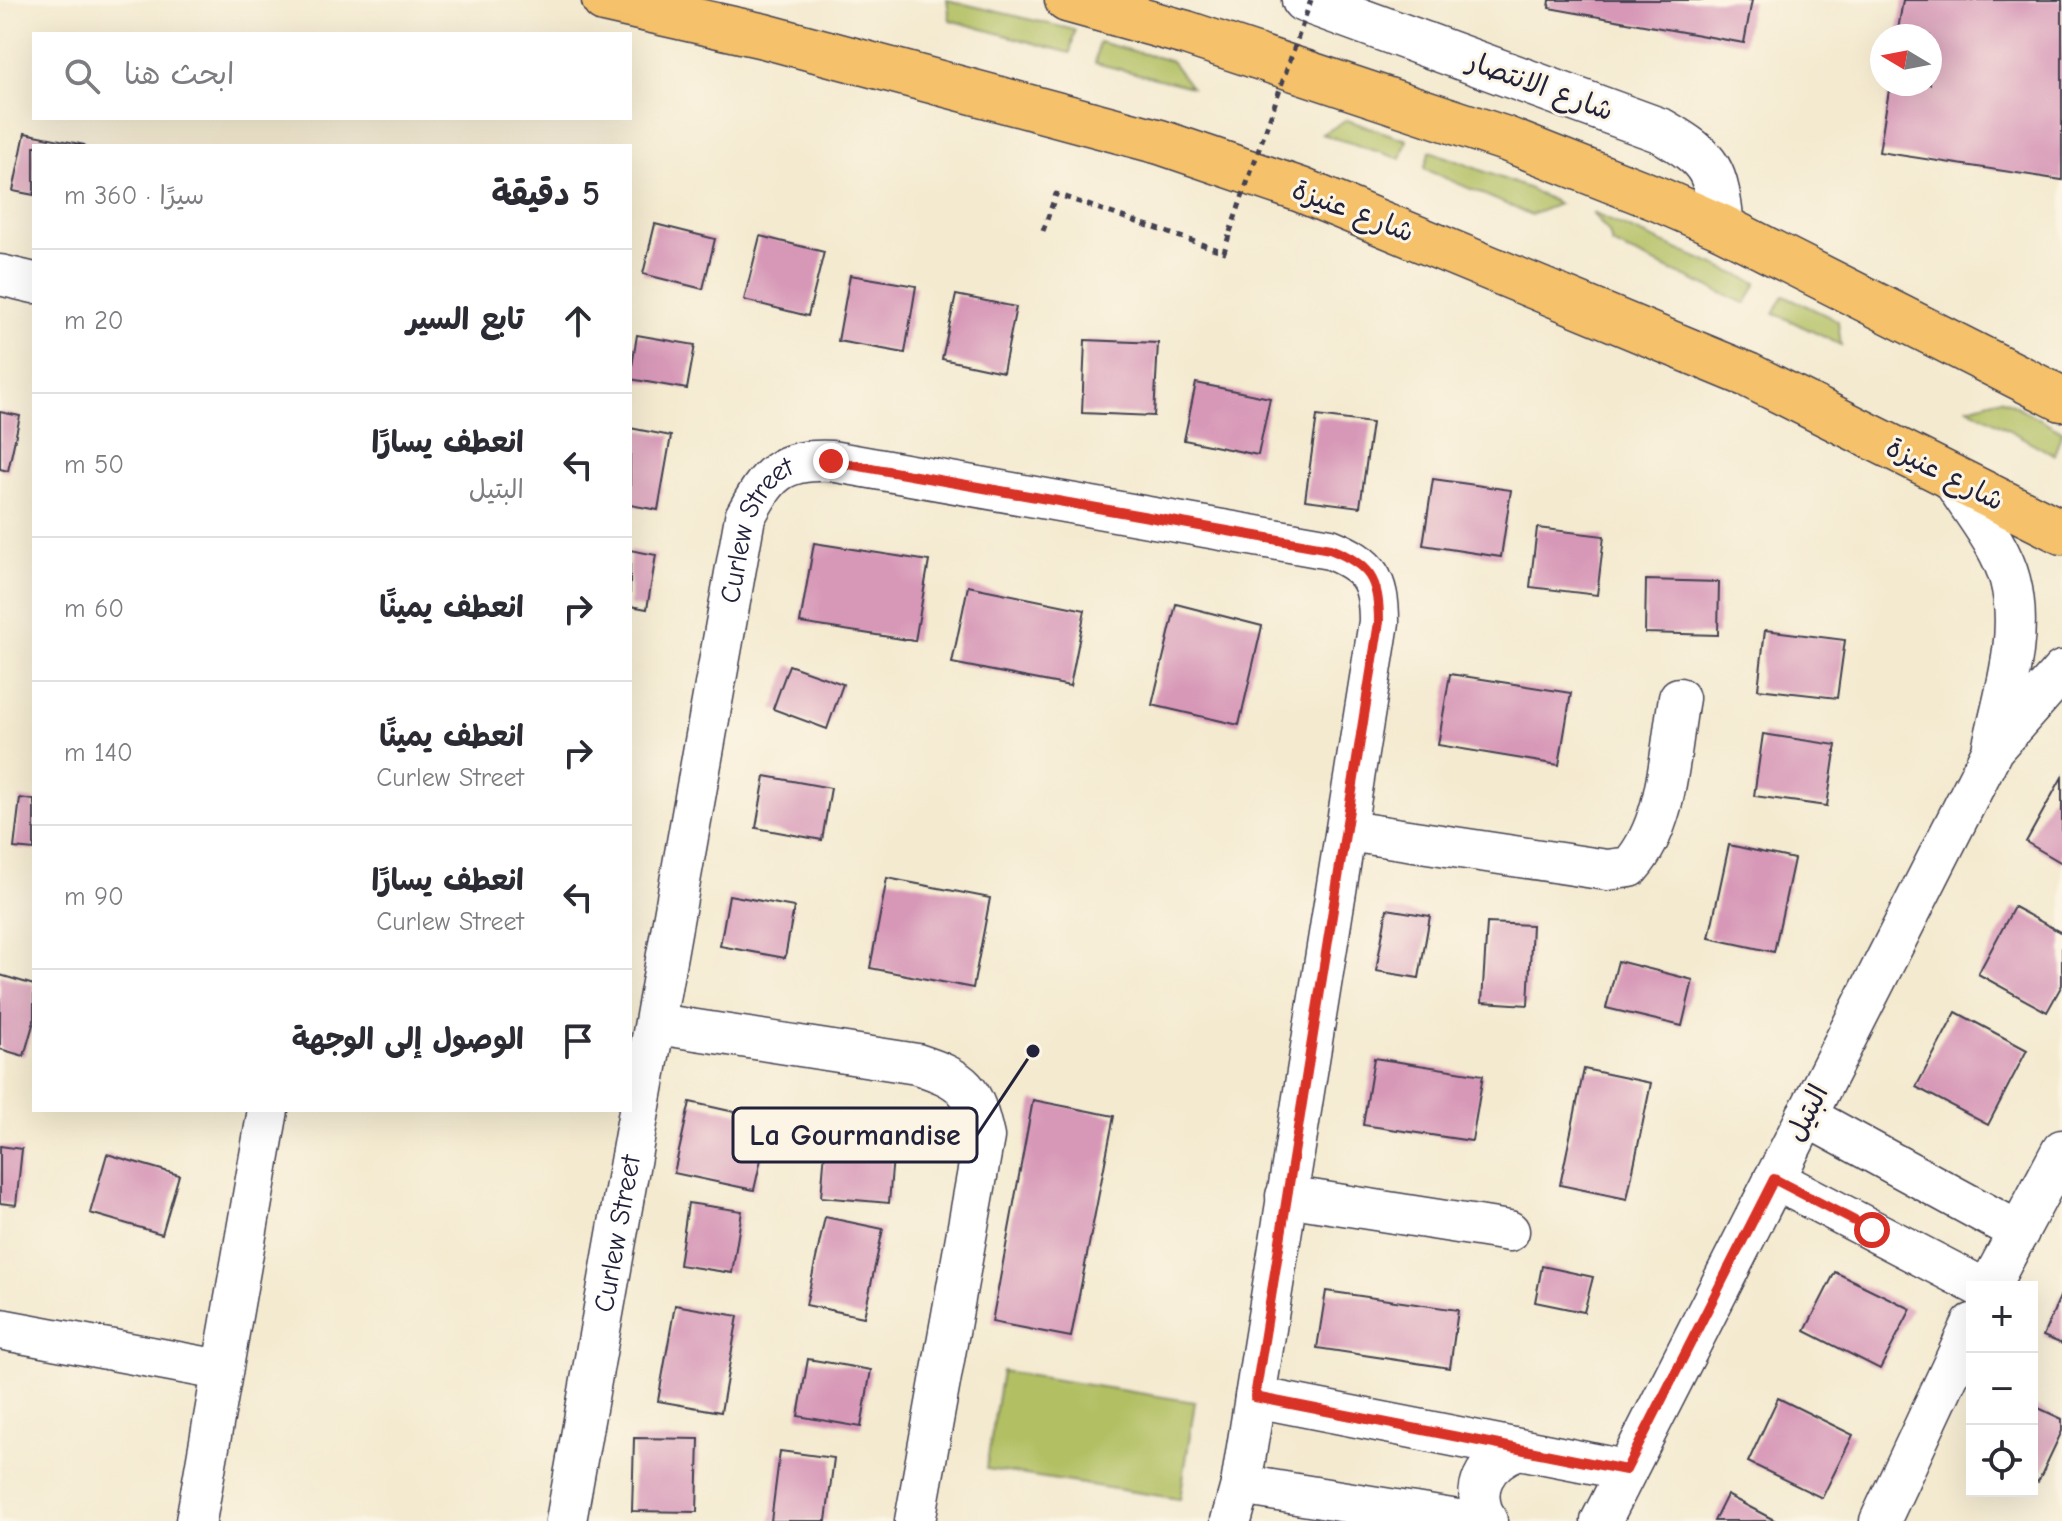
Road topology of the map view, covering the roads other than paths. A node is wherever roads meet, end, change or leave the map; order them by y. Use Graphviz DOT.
graph roads {
  1 [pos="604,0"];
  2 [pos="1067,0"];
  3 [pos="1304,0"];
  4 [pos="1722,227"];
  5 [pos="0,275"];
  6 [pos="32,283"];
  7 [pos="2062,399"];
  8 [pos="1952,479"];
  9 [pos="2062,532"];
  10 [pos="2062,671"];
  11 [pos="1679,698"];
  12 [pos="1993,749"];
  13 [pos="1348,831"];
  14 [pos="657,1024"];
  15 [pos="268,1112"];
  16 [pos="1806,1116"];
  17 [pos="2062,1150"];
  18 [pos="1774,1179"];
  19 [pos="1286,1196"];
  20 [pos="1509,1231"];
  21 [pos="2019,1232"];
  22 [pos="1970,1281"];
  23 [pos="1992,1281"];
  24 [pos="0,1329"];
  25 [pos="1966,1337"];
  26 [pos="220,1370"];
  27 [pos="1255,1397"];
  28 [pos="1516,1450"];
  29 [pos="1626,1470"];
  30 [pos="1236,1503"];
  31 [pos="196,1521"];
  32 [pos="566,1521"];
  33 [pos="915,1521"];
  34 [pos="1464,1521"];
  35 [pos="1487,1521"];
  36 [pos="1601,1521"];
  37 [pos="1880,1521"];
  1 -- 8 [label="highway, شارع عنيزة"];
  2 -- 4 [label="highway"];
  3 -- 4 [label="street, شارع الانتصار"];
  4 -- 7 [label="highway"];
  5 -- 6 [label="street"];
  8 -- 9 [label="highway, شارع عنيزة"];
  8 -- 12 [label="street, البتيل"];
  10 -- 12 [label="street, البتيل"];
  11 -- 13 [label="street"];
  12 -- 16 [label="street, البتيل"];
  13 -- 14 [label="street, Curlew Street"];
  13 -- 19 [label="street, Curlew Street"];
  14 -- 32 [label="street, Curlew Street"];
  14 -- 33 [label="street"];
  15 -- 26 [label="street"];
  16 -- 18 [label="street, البتيل"];
  16 -- 21 [label="street"];
  17 -- 21 [label="street"];
  18 -- 22 [label="street"];
  18 -- 29 [label="street, البتيل"];
  19 -- 20 [label="street"];
  19 -- 27 [label="street, Curlew Street"];
  21 -- 23 [label="street"];
  24 -- 26 [label="street"];
  25 -- 37 [label="street"];
  26 -- 31 [label="street"];
  27 -- 28 [label="street"];
  27 -- 30 [label="street, Curlew Street"];
  28 -- 29 [label="street"];
  28 -- 35 [label="street"];
  29 -- 36 [label="street, البتيل"];
  30 -- 34 [label="street"];
}
